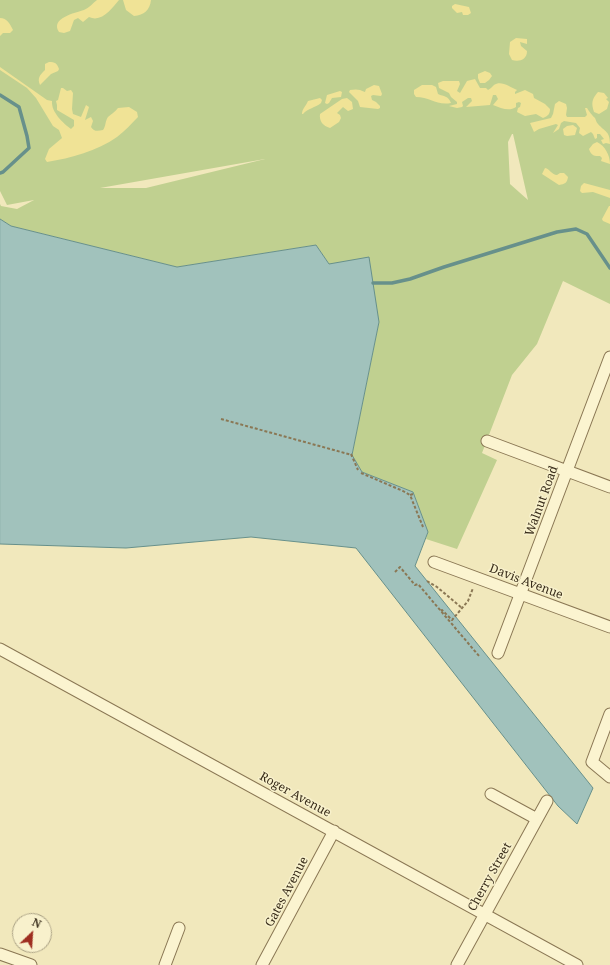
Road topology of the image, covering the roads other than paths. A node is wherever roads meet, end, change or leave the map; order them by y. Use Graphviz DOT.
graph roads {
  1 [pos="610,357"];
  2 [pos="487,441"];
  3 [pos="567,471"];
  4 [pos="610,486"];
  5 [pos="434,562"];
  6 [pos="521,594"];
  7 [pos="610,628"];
  8 [pos="0,649"];
  9 [pos="498,653"];
  10 [pos="610,714"];
  11 [pos="608,776"];
  12 [pos="491,794"];
  13 [pos="547,801"];
  14 [pos="536,819"];
  15 [pos="334,831"];
  16 [pos="485,914"];
  17 [pos="179,928"];
  18 [pos="0,954"];
  19 [pos="31,965"];
  20 [pos="165,965"];
  21 [pos="262,965"];
  22 [pos="457,965"];
  23 [pos="577,965"];
  1 -- 3 [label="street, Walnut Road"];
  2 -- 3 [label="street"];
  3 -- 4 [label="street"];
  3 -- 6 [label="street, Walnut Road"];
  5 -- 6 [label="street, Davis Avenue"];
  6 -- 7 [label="street, Davis Avenue"];
  6 -- 9 [label="street, Walnut Road"];
  8 -- 15 [label="street, Roger Avenue"];
  10 -- 11 [label="street"];
  12 -- 14 [label="street"];
  13 -- 14 [label="street, Cherry Street"];
  14 -- 16 [label="street, Cherry Street"];
  15 -- 16 [label="street, Roger Avenue"];
  15 -- 21 [label="street, Gates Avenue"];
  16 -- 22 [label="street, Cherry Street"];
  16 -- 23 [label="street, Roger Avenue"];
  17 -- 20 [label="street"];
  18 -- 19 [label="street"];
}
